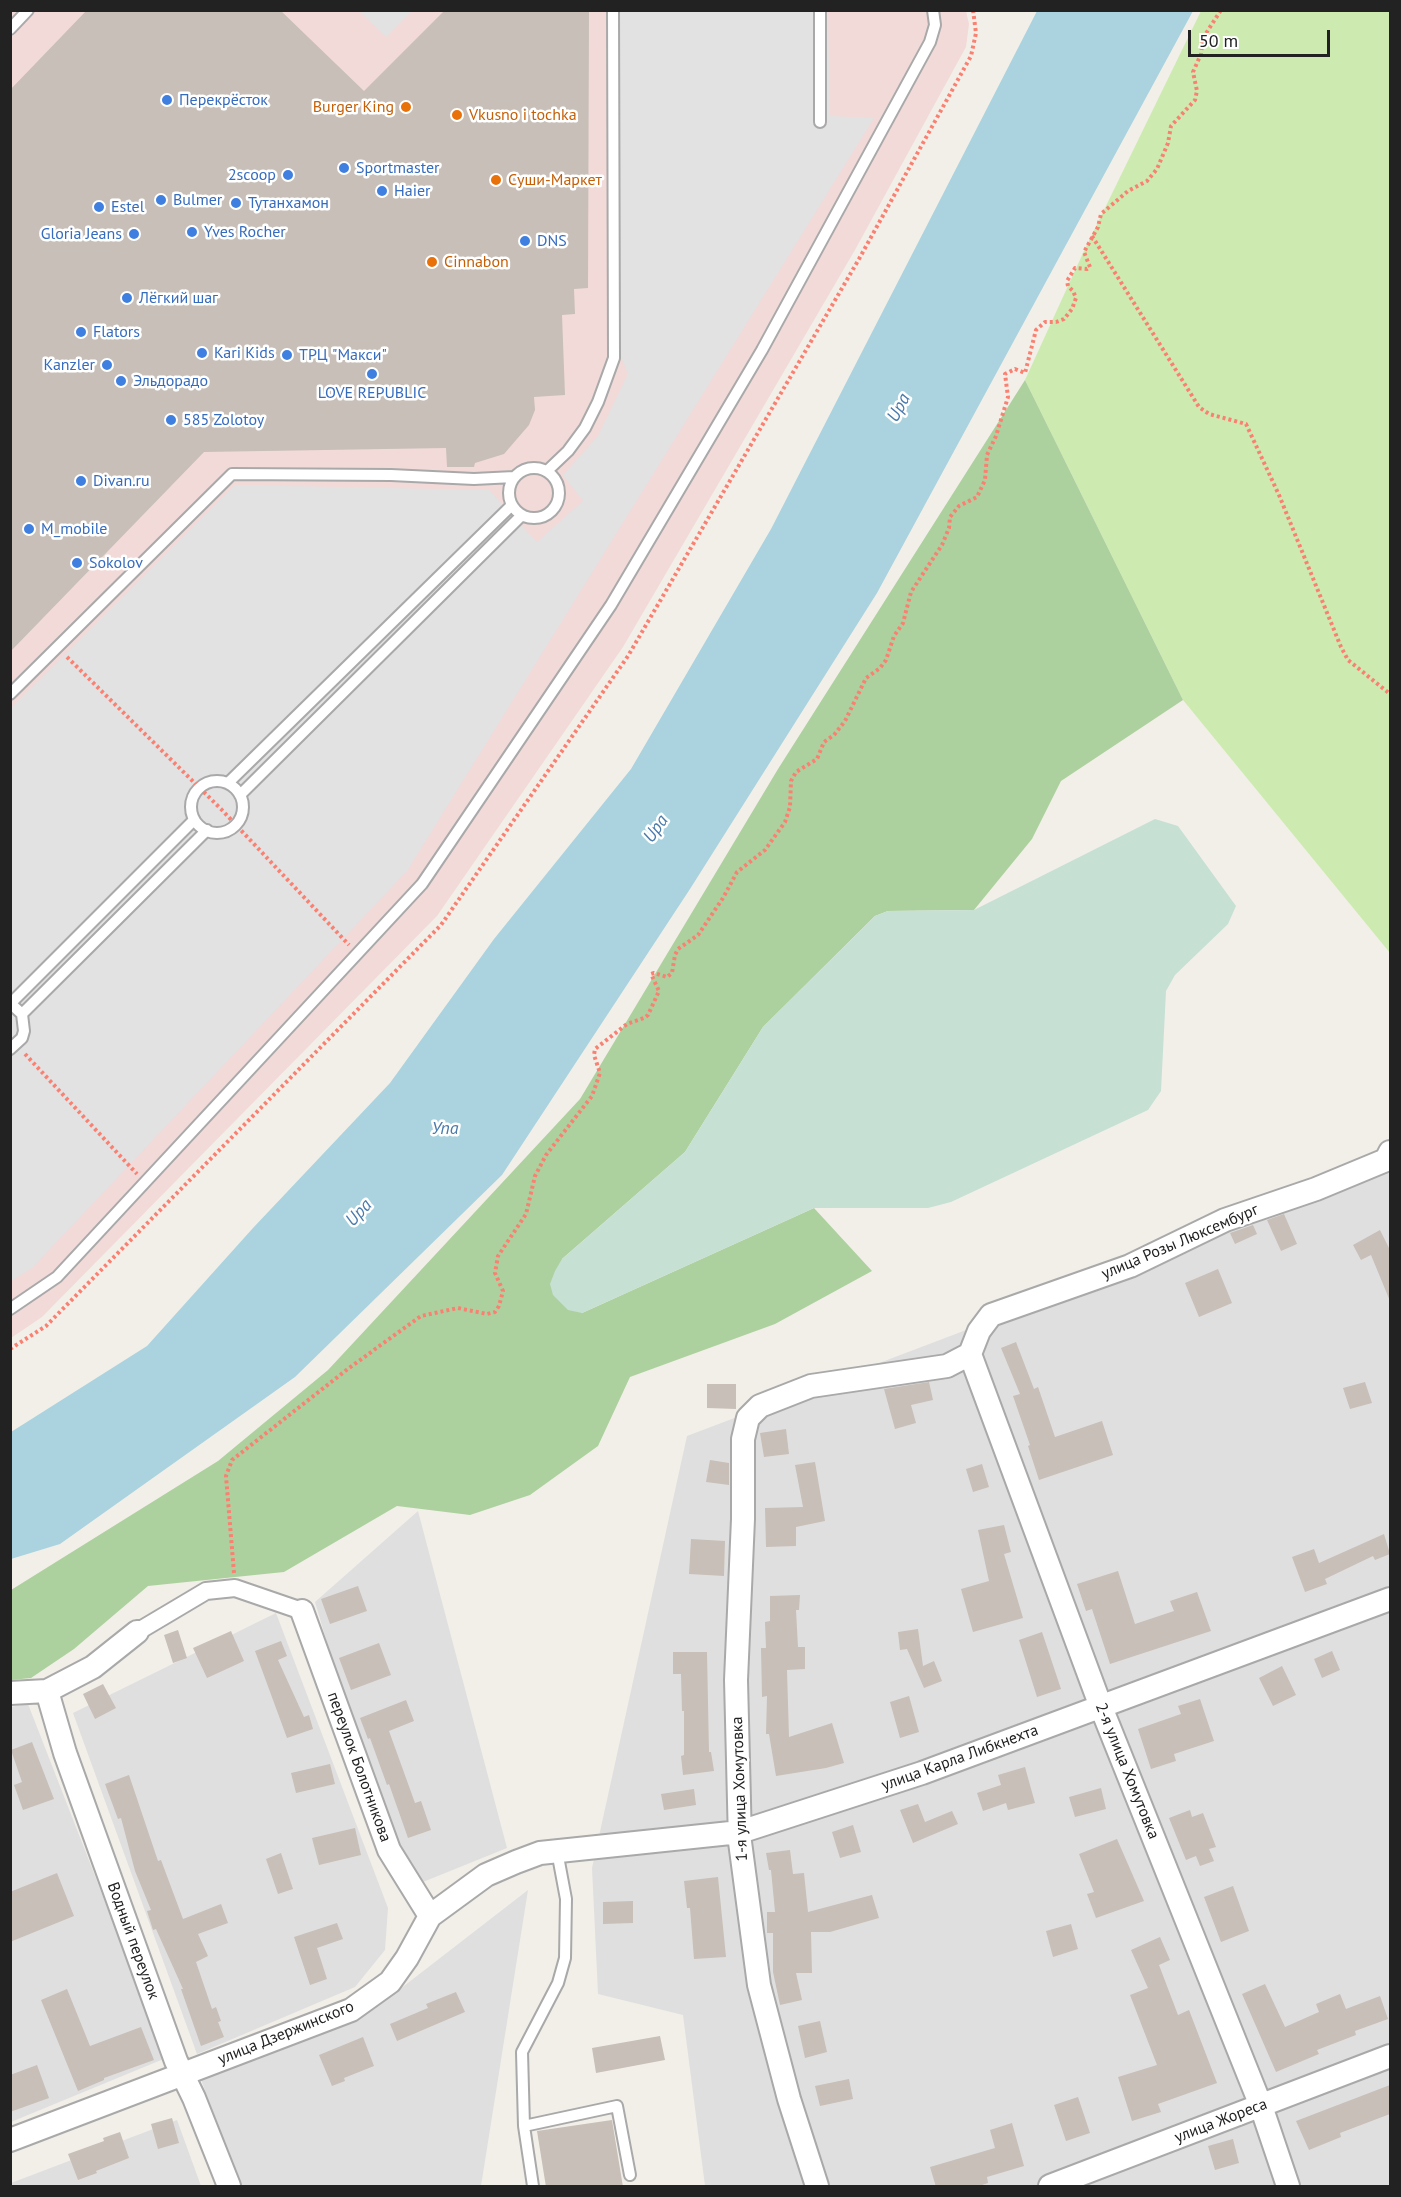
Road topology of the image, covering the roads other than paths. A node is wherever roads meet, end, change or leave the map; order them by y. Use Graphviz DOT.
graph roads {
  1 [pos="28,10"];
  2 [pos="613,10"];
  3 [pos="820,10"];
  4 [pos="933,10"];
  5 [pos="10,29"];
  6 [pos="820,122"];
  7 [pos="547,471"];
  8 [pos="514,477"];
  9 [pos="512,505"];
  10 [pos="522,515"];
  11 [pos="10,694"];
  12 [pos="228,783"];
  13 [pos="240,795"];
  14 [pos="195,820"];
  15 [pos="207,830"];
  16 [pos="11,1003"];
  17 [pos="22,1014"];
  18 [pos="14,1047"];
  19 [pos="1389,1162"];
  20 [pos="10,1309"];
  21 [pos="970,1354"];
  22 [pos="1390,1599"];
  23 [pos="302,1611"];
  24 [pos="137,1632"];
  25 [pos="47,1691"];
  26 [pos="10,1693"];
  27 [pos="1101,1707"];
  28 [pos="740,1832"];
  29 [pos="557,1851"];
  30 [pos="516,1862"];
  31 [pos="430,1916"];
  32 [pos="1390,2056"];
  33 [pos="181,2075"];
  34 [pos="1261,2106"];
  35 [pos="524,2126"];
  36 [pos="10,2140"];
  37 [pos="630,2175"];
  38 [pos="230,2187"];
  39 [pos="533,2187"];
  40 [pos="817,2187"];
  41 [pos="1050,2187"];
  42 [pos="1288,2187"];
  1 -- 5 [label="lane"];
  2 -- 7 [label="lane"];
  3 -- 6 [label="lane"];
  4 -- 20 [label="lane"];
  7 -- 8 [label="lane"];
  7 -- 10 [label="lane"];
  8 -- 9 [label="lane"];
  8 -- 11 [label="lane"];
  9 -- 10 [label="lane"];
  9 -- 12 [label="lane"];
  10 -- 13 [label="lane"];
  12 -- 13 [label="lane"];
  12 -- 14 [label="lane"];
  13 -- 15 [label="lane"];
  14 -- 15 [label="lane"];
  14 -- 16 [label="lane"];
  15 -- 17 [label="lane"];
  16 -- 17 [label="lane"];
  17 -- 18 [label="lane"];
  19 -- 21 [label="street, улица Розы Люксембург"];
  21 -- 27 [label="street, 2-я улица Хомутовка"];
  21 -- 28 [label="street, 1-я улица Хомутовка"];
  22 -- 27 [label="street, улица Карла Либкнехта"];
  23 -- 24 [label="street"];
  23 -- 31 [label="street, переулок Болотникова"];
  24 -- 25 [label="street"];
  25 -- 26 [label="street"];
  25 -- 33 [label="street, Водный переулок"];
  27 -- 28 [label="street, улица Карла Либкнехта"];
  27 -- 34 [label="street, 2-я улица Хомутовка"];
  28 -- 29 [label="street, улица Карла Либкнехта"];
  28 -- 40 [label="street, 1-я улица Хомутовка"];
  29 -- 30 [label="street, улица Карла Либкнехта"];
  29 -- 35 [label="lane"];
  30 -- 31 [label="street, улица Дзержинского"];
  31 -- 33 [label="street, улица Дзержинского"];
  32 -- 34 [label="street, улица Жореса"];
  33 -- 36 [label="street, улица Дзержинского"];
  33 -- 38 [label="street, Водный переулок"];
  34 -- 41 [label="street, улица Жореса"];
  34 -- 42 [label="street, 2-я улица Хомутовка"];
  35 -- 37 [label="lane"];
  35 -- 39 [label="lane"];
}
